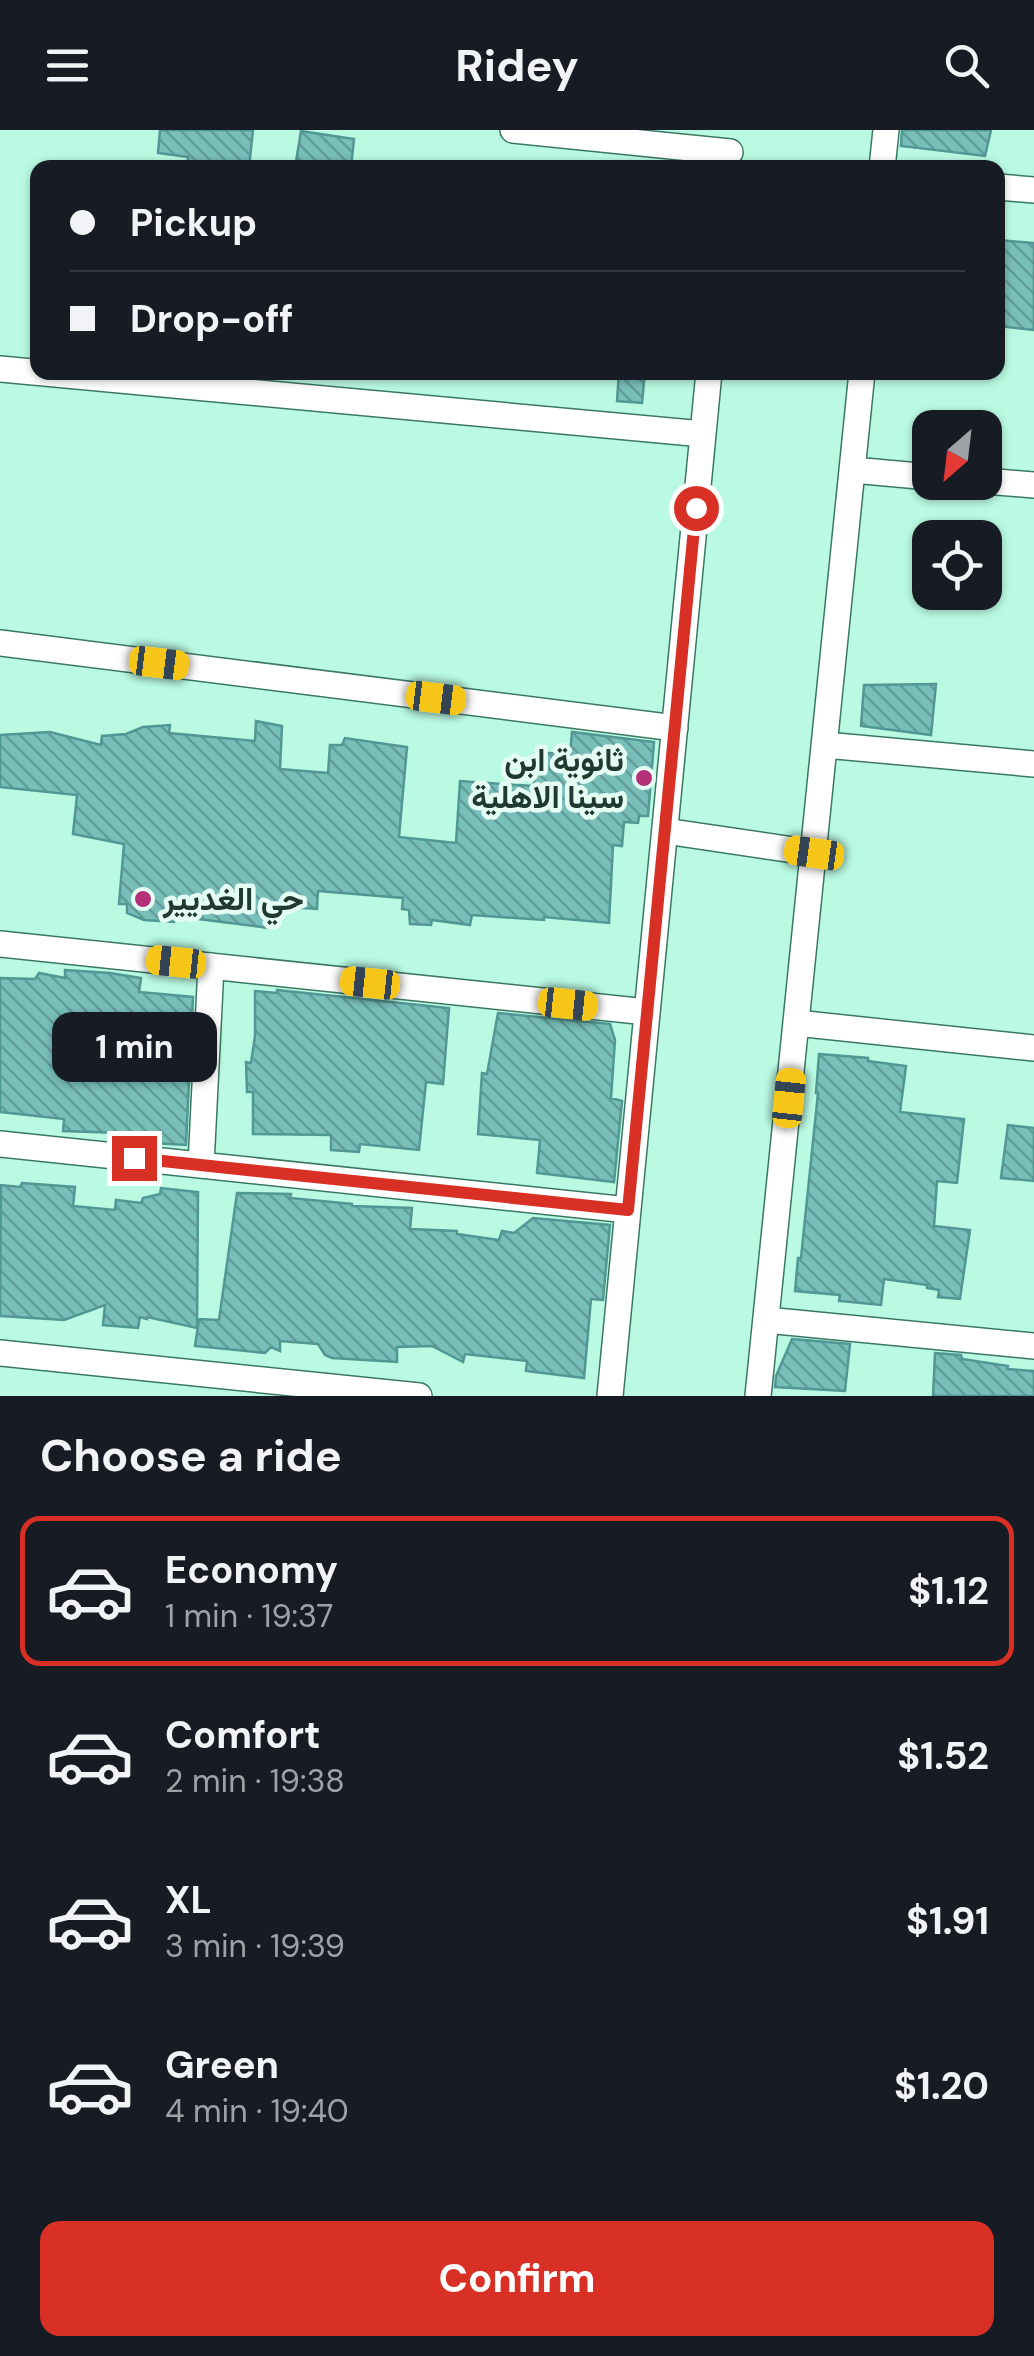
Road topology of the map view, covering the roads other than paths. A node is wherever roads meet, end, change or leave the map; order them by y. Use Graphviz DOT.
graph roads {
  1 [pos="513,130"];
  2 [pos="886,130"];
  3 [pos="731,150"];
  4 [pos="883,160"];
  5 [pos="1005,187"];
  6 [pos="1034,190"];
  7 [pos="0,369"];
  8 [pos="30,372"];
  9 [pos="119,380"];
  10 [pos="708,380"];
  11 [pos="861,380"];
  12 [pos="704,434"];
  13 [pos="853,470"];
  14 [pos="912,475"];
  15 [pos="1002,483"];
  16 [pos="1034,486"];
  17 [pos="0,644"];
  18 [pos="675,728"];
  19 [pos="824,745"];
  20 [pos="1034,764"];
  21 [pos="664,831"];
  22 [pos="814,853"];
  23 [pos="0,944"];
  24 [pos="211,966"];
  25 [pos="647,1012"];
  26 [pos="796,1023"];
  27 [pos="1034,1048"];
  28 [pos="0,1144"];
  29 [pos="201,1165"];
  30 [pos="628,1210"];
  31 [pos="766,1320"];
  32 [pos="1034,1346"];
  33 [pos="0,1353"];
  34 [pos="0,1361"];
  35 [pos="215,1385"];
  36 [pos="419,1396"];
  37 [pos="610,1396"];
  38 [pos="758,1396"];
  1 -- 3 [label="street"];
  2 -- 4 [label="street"];
  5 -- 6 [label="street"];
  7 -- 8 [label="street"];
  9 -- 12 [label="street"];
  10 -- 12 [label="street"];
  11 -- 13 [label="street"];
  12 -- 18 [label="street"];
  13 -- 14 [label="street"];
  13 -- 19 [label="street"];
  15 -- 16 [label="street"];
  17 -- 18 [label="street"];
  18 -- 21 [label="street"];
  19 -- 20 [label="street"];
  19 -- 22 [label="street"];
  21 -- 22 [label="street"];
  21 -- 25 [label="street"];
  22 -- 26 [label="street"];
  23 -- 24 [label="street"];
  24 -- 25 [label="street"];
  24 -- 29 [label="street"];
  25 -- 30 [label="street"];
  26 -- 27 [label="street"];
  26 -- 31 [label="street"];
  28 -- 29 [label="street"];
  29 -- 30 [label="street"];
  30 -- 37 [label="street"];
  31 -- 32 [label="street"];
  31 -- 38 [label="street"];
  33 -- 34 [label="street"];
  33 -- 35 [label="street"];
  35 -- 36 [label="street"];
}
